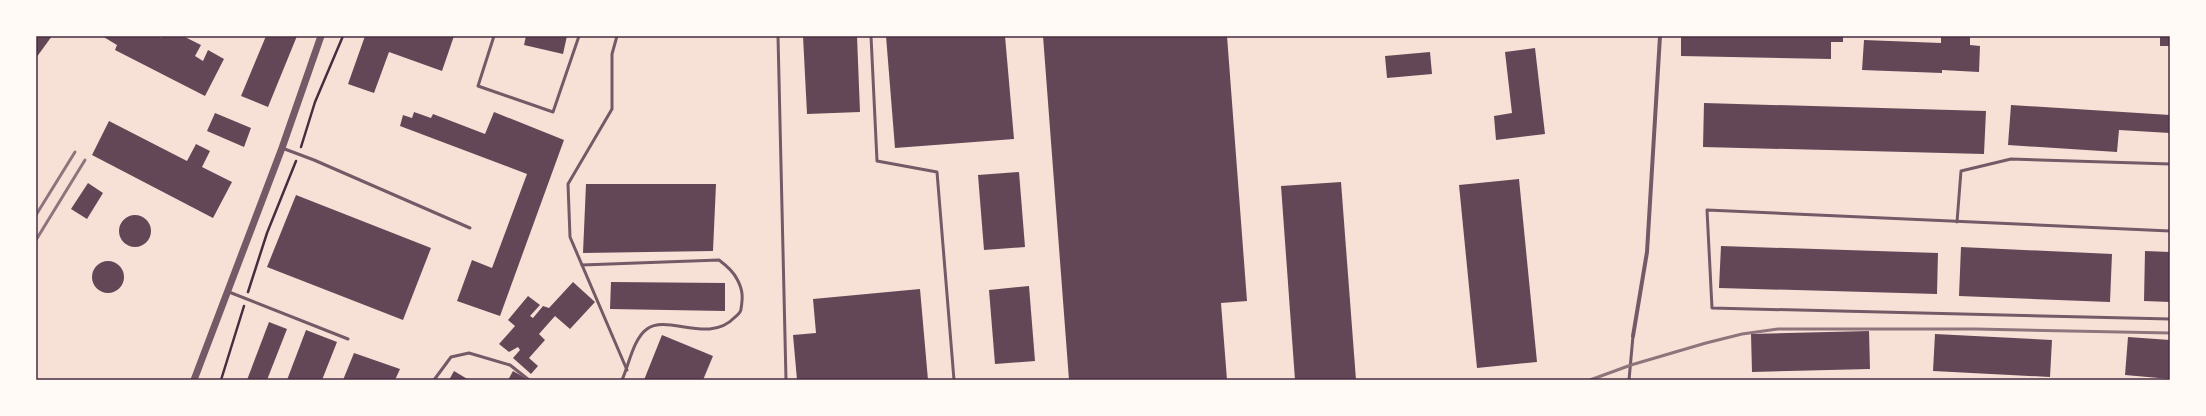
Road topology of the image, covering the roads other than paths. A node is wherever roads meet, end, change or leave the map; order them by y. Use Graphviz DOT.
graph roads {
  1 [pos="322,36"];
  2 [pos="494,36"];
  3 [pos="579,36"];
  4 [pos="617,36"];
  5 [pos="778,36"];
  6 [pos="871,36"];
  7 [pos="1660,36"];
  8 [pos="282,148"];
  9 [pos="2170,164"];
  10 [pos="1956,222"];
  11 [pos="470,228"];
  12 [pos="2170,231"];
  13 [pos="582,265"];
  14 [pos="227,291"];
  15 [pos="2170,319"];
  16 [pos="1633,336"];
  17 [pos="348,339"];
  18 [pos="627,370"];
  19 [pos="194,380"];
  20 [pos="434,380"];
  21 [pos="529,380"];
  22 [pos="622,380"];
  23 [pos="786,380"];
  24 [pos="954,380"];
  25 [pos="1629,380"];
  1 -- 8 [label="street"];
  2 -- 3 [label="lane"];
  4 -- 13 [label="lane"];
  5 -- 23 [label="lane"];
  6 -- 24 [label="lane"];
  7 -- 16 [label="street"];
  8 -- 11 [label="lane"];
  8 -- 14 [label="street"];
  9 -- 10 [label="lane"];
  10 -- 12 [label="lane"];
  10 -- 15 [label="lane"];
  13 -- 18 [label="lane"];
  13 -- 18 [label="lane"];
  14 -- 17 [label="lane"];
  14 -- 19 [label="street"];
  16 -- 25 [label="lane"];
  18 -- 22 [label="lane"];
  20 -- 21 [label="lane"];
}
